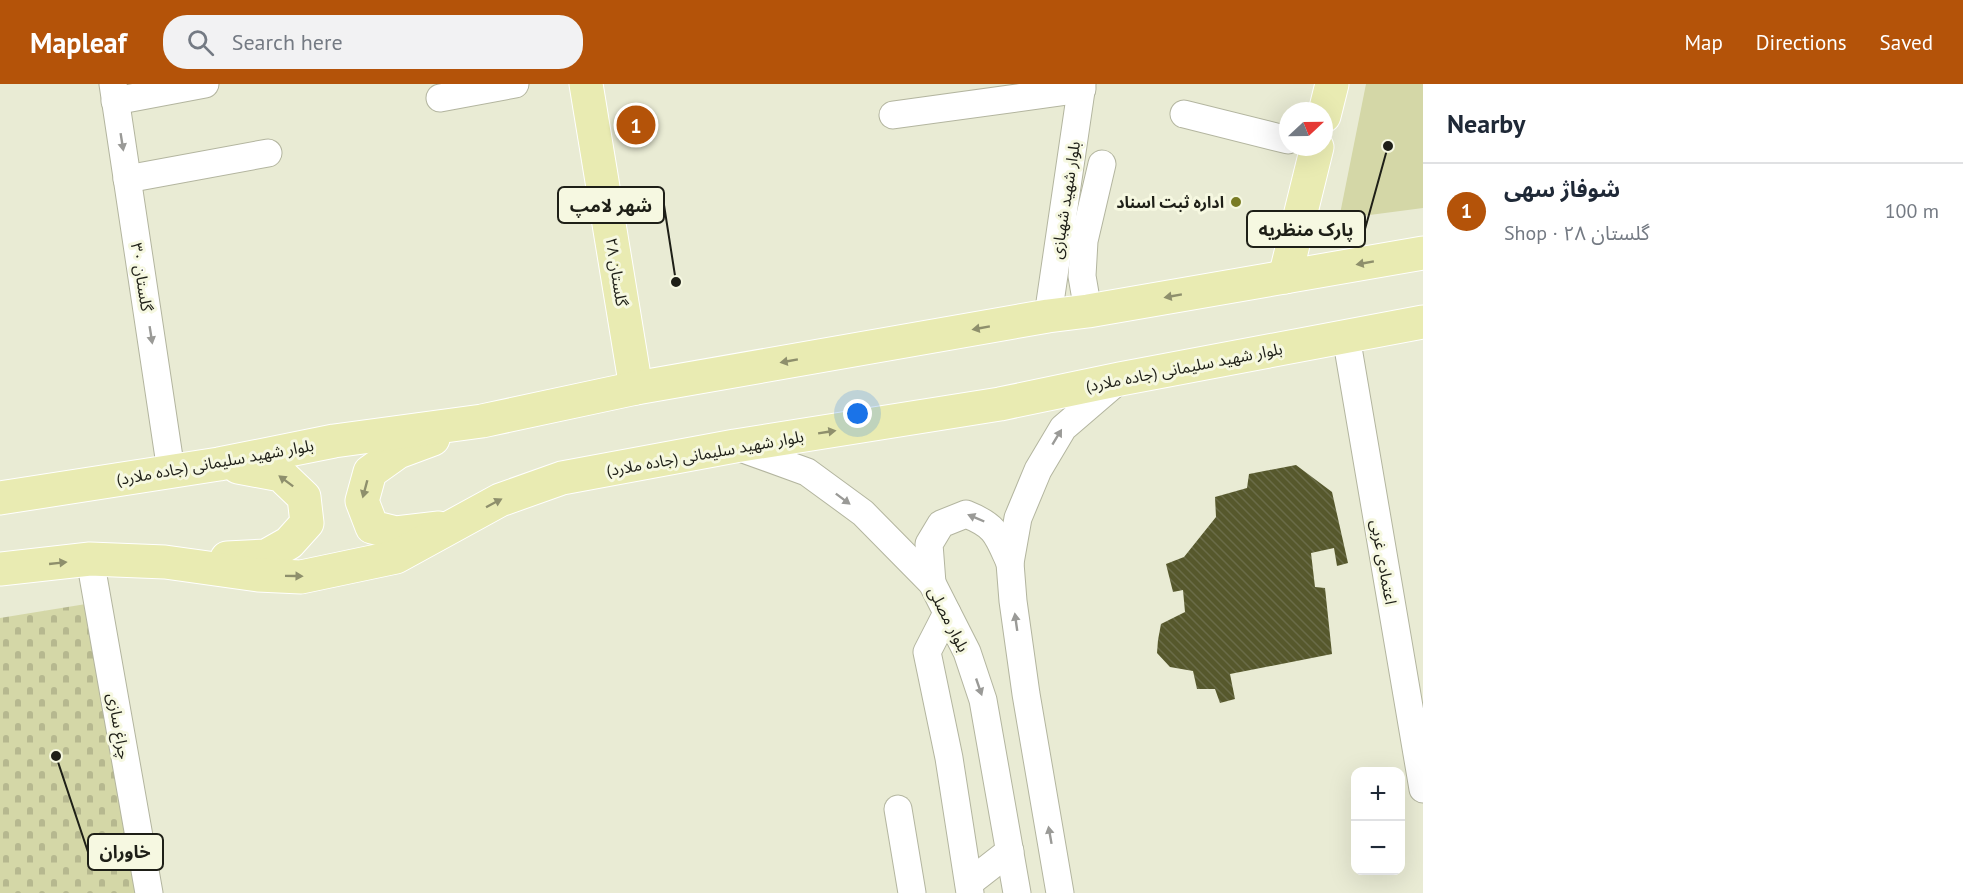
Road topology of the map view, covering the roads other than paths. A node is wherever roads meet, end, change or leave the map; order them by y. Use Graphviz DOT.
graph roads {
  1 [pos="205,84"];
  2 [pos="515,84"];
  3 [pos="586,84"];
  4 [pos="1332,84"];
  5 [pos="1082,87"];
  6 [pos="114,92"];
  7 [pos="440,98"];
  8 [pos="1328,102"];
  9 [pos="1184,114"];
  10 [pos="893,115"];
  11 [pos="1279,138"];
  12 [pos="268,153"];
  13 [pos="1315,156"];
  14 [pos="1102,164"];
  15 [pos="127,179"];
  16 [pos="1423,253"];
  17 [pos="1285,277"];
  18 [pos="1088,311"];
  19 [pos="1048,316"];
  20 [pos="1423,322"];
  21 [pos="1346,336"];
  22 [pos="1120,379"];
  23 [pos="636,388"];
  24 [pos="483,421"];
  25 [pos="735,447"];
  26 [pos="219,464"];
  27 [pos="171,471"];
  28 [pos="0,498"];
  29 [pos="453,526"];
  30 [pos="90,559"];
  31 [pos="165,562"];
  32 [pos="1010,563"];
  33 [pos="0,569"];
  34 [pos="932,583"];
  35 [pos="947,613"];
  36 [pos="1423,789"];
  37 [pos="898,809"];
  38 [pos="1010,851"];
  39 [pos="970,888"];
  40 [pos="149,893"];
  41 [pos="912,893"];
  42 [pos="1017,893"];
  43 [pos="1060,893"];
  1 -- 6 [label="street"];
  2 -- 7 [label="street"];
  3 -- 23 [label="main road, گلستان ۲۸"];
  4 -- 8 [label="main road"];
  5 -- 10 [label="street"];
  5 -- 19 [label="street, بلوار شهید شهبازی"];
  6 -- 15 [label="street, گلستان ۳۰, one-way"];
  9 -- 11 [label="street"];
  12 -- 15 [label="street"];
  13 -- 17 [label="main road"];
  14 -- 18 [label="street"];
  15 -- 27 [label="street, گلستان ۳۰, one-way"];
  16 -- 17 [label="main road, بلوار شهید سلیمانی (جاده ملارد), one-way"];
  17 -- 18 [label="main road, بلوار شهید سلیمانی (جاده ملارد), one-way"];
  18 -- 19 [label="main road, بلوار شهید سلیمانی (جاده ملارد)"];
  19 -- 23 [label="main road, بلوار شهید سلیمانی (جاده ملارد), one-way"];
  20 -- 21 [label="main road, بلوار شهید سلیمانی (جاده ملارد)"];
  21 -- 22 [label="main road, بلوار شهید سلیمانی (جاده ملارد)"];
  21 -- 36 [label="street, اعتمادی غربی"];
  25 -- 22 [label="main road, بلوار شهید سلیمانی (جاده ملارد), one-way"];
  32 -- 22 [label="street, one-way"];
  23 -- 24 [label="main road, بلوار شهید سلیمانی (جاده ملارد)"];
  24 -- 26 [label="main road, بلوار شهید سلیمانی (جاده ملارد)"];
  24 -- 29 [label="main road, one-way"];
  29 -- 25 [label="main road, بلوار شهید سلیمانی (جاده ملارد), one-way"];
  25 -- 34 [label="street, بلوار مصلی, one-way"];
  26 -- 27 [label="main road, بلوار شهید سلیمانی (جاده ملارد)"];
  31 -- 26 [label="main road, one-way"];
  27 -- 28 [label="main road, بلوار شهید سلیمانی (جاده ملارد)"];
  31 -- 29 [label="main road, بلوار شهید سلیمانی (جاده ملارد), one-way"];
  30 -- 31 [label="main road, بلوار شهید سلیمانی (جاده ملارد)"];
  33 -- 30 [label="main road, بلوار شهید سلیمانی (جاده ملارد), one-way"];
  30 -- 40 [label="street, چراغ سازی"];
  32 -- 34 [label="street, one-way"];
  43 -- 32 [label="street, one-way"];
  34 -- 35 [label="street, بلوار مصلی"];
  35 -- 38 [label="street, بلوار مصلی, one-way"];
  35 -- 39 [label="street"];
  37 -- 41 [label="street"];
  38 -- 39 [label="street"];
  38 -- 42 [label="street, بلوار مصلی"];
}
